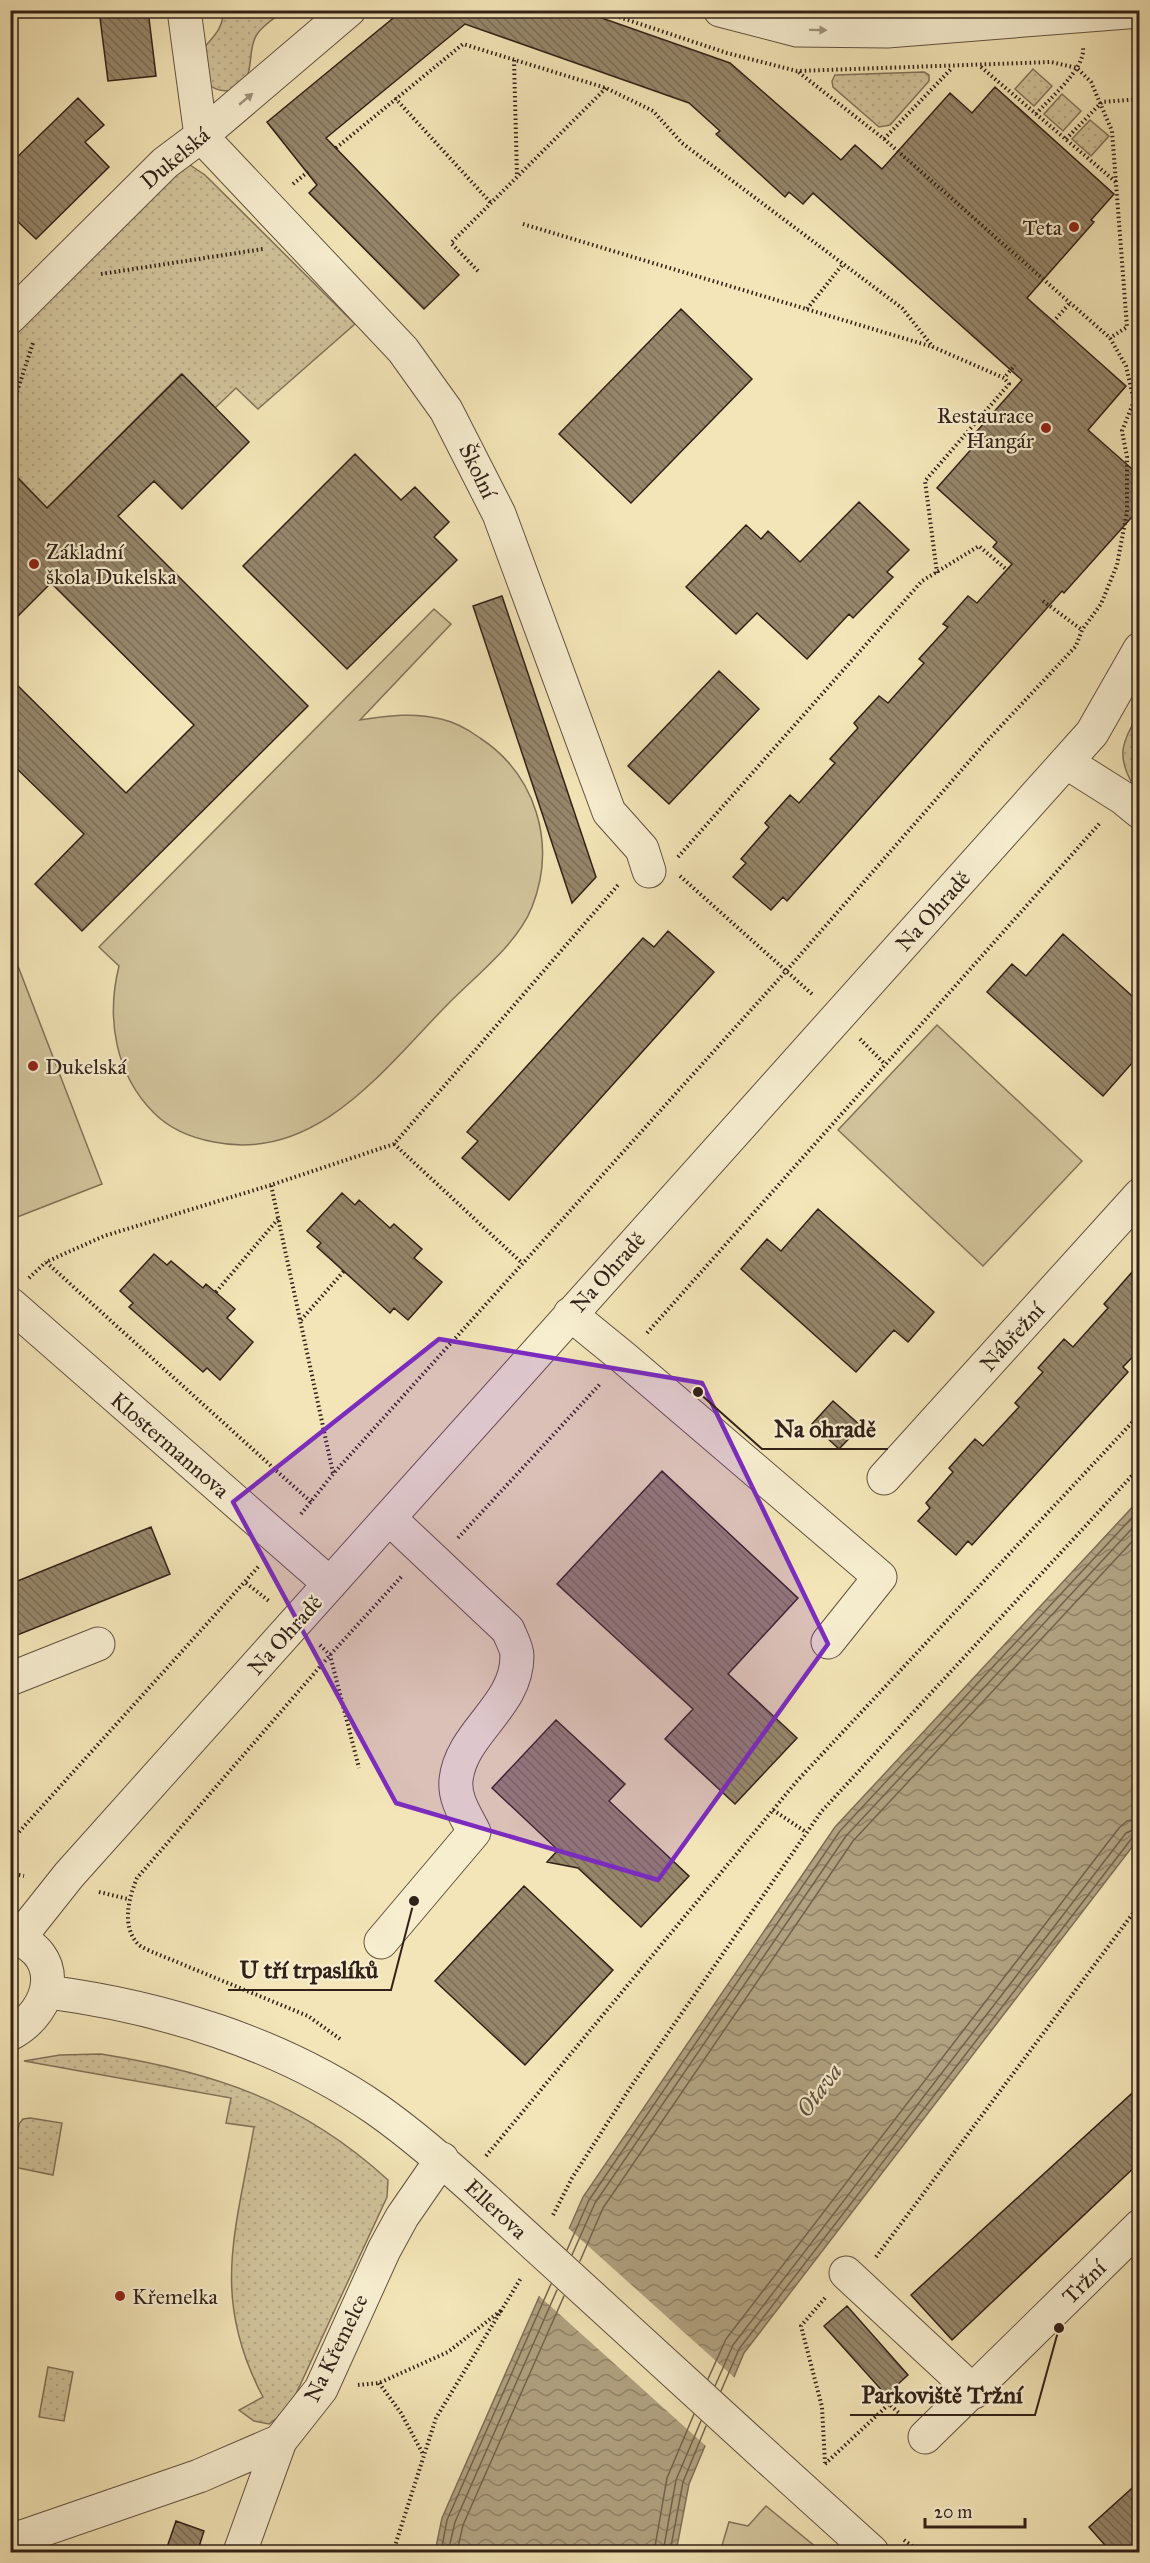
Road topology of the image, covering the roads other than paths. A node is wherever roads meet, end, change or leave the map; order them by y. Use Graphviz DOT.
graph roads {
  1 [pos="184,10"];
  2 [pos="350,10"];
  3 [pos="720,10"];
  4 [pos="1140,11"];
  5 [pos="201,136"];
  6 [pos="23,327"];
  7 [pos="1140,650"];
  8 [pos="1066,762"];
  9 [pos="1131,805"];
  10 [pos="660,869"];
  11 [pos="1140,1195"];
  12 [pos="10,1304"];
  13 [pos="570,1314"];
  14 [pos="884,1478"];
  15 [pos="389,1518"];
  16 [pos="330,1584"];
  17 [pos="828,1642"];
  18 [pos="98,1644"];
  19 [pos="10,1679"];
  20 [pos="15,1937"];
  21 [pos="381,1942"];
  22 [pos="48,1992"];
  23 [pos="10,2034"];
  24 [pos="442,2159"];
  25 [pos="1140,2226"];
  26 [pos="846,2273"];
  27 [pos="974,2392"];
  28 [pos="925,2437"];
  29 [pos="280,2441"];
  30 [pos="10,2541"];
  31 [pos="240,2553"];
  32 [pos="872,2553"];
  1 -- 5 [label="street"];
  5 -- 2 [label="street, Dukelská, one-way"];
  3 -- 4 [label="street, one-way"];
  5 -- 6 [label="street, Dukelská"];
  5 -- 10 [label="street, Školní"];
  7 -- 8 [label="street, Na Ohradě"];
  8 -- 9 [label="street"];
  8 -- 13 [label="street, Na Ohradě"];
  11 -- 14 [label="street, Nábřežní"];
  12 -- 16 [label="street, Klostermannova"];
  13 -- 15 [label="street, Na Ohradě"];
  13 -- 17 [label="street"];
  15 -- 16 [label="street, Na Ohradě"];
  15 -- 21 [label="street"];
  16 -- 20 [label="street, Na Ohradě"];
  18 -- 19 [label="street"];
  20 -- 22 [label="street"];
  22 -- 23 [label="street"];
  22 -- 24 [label="street, Ellerova"];
  24 -- 29 [label="street, Na Křemelce"];
  24 -- 32 [label="street, Ellerova, bridge"];
  25 -- 27 [label="street, Tržní"];
  26 -- 27 [label="street"];
  27 -- 28 [label="street, Tržní"];
  29 -- 30 [label="street, Na Křemelce"];
  29 -- 31 [label="street"];
}
